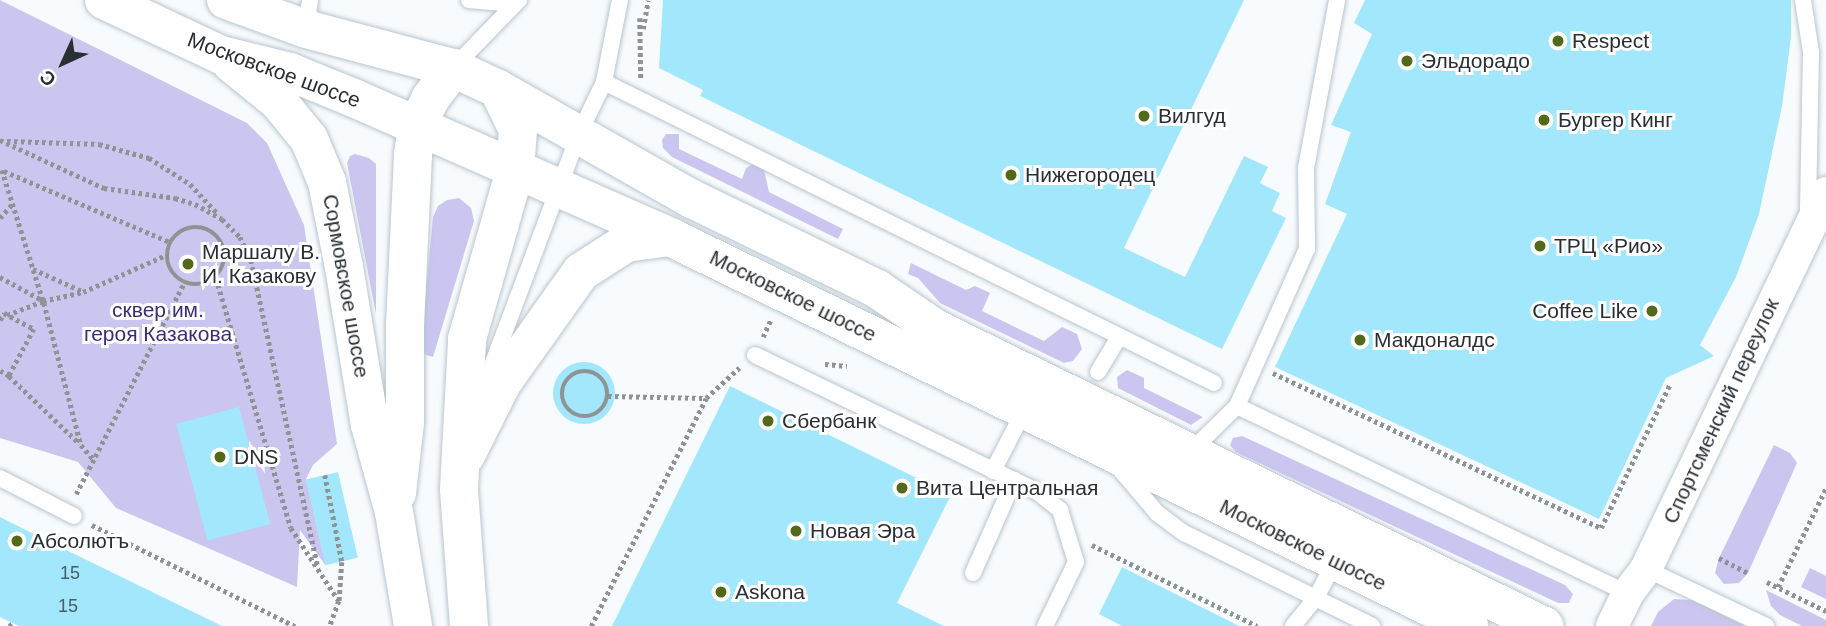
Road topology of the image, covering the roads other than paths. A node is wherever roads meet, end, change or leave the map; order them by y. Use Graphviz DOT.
graph roads {
  1 [pos="104,0"];
  2 [pos="226,0"];
  3 [pos="469,0"];
  4 [pos="1337,0"];
  5 [pos="1803,0"];
  6 [pos="517,2"];
  7 [pos="615,4"];
  8 [pos="308,15"];
  9 [pos="221,55"];
  10 [pos="453,68"];
  11 [pos="604,82"];
  12 [pos="498,89"];
  13 [pos="417,126"];
  14 [pos="578,136"];
  15 [pos="514,170"];
  16 [pos="558,189"];
  17 [pos="1826,193"];
  18 [pos="1807,230"];
  19 [pos="670,237"];
  20 [pos="1119,337"];
  21 [pos="755,355"];
  22 [pos="1098,372"];
  23 [pos="1214,383"];
  24 [pos="1237,406"];
  25 [pos="1025,409"];
  26 [pos="462,416"];
  27 [pos="1089,440"];
  28 [pos="1189,453"];
  29 [pos="461,466"];
  30 [pos="993,471"];
  31 [pos="0,478"];
  32 [pos="1014,481"];
  33 [pos="394,512"];
  34 [pos="74,516"];
  35 [pos="1335,561"];
  36 [pos="973,573"];
  37 [pos="1637,581"];
  38 [pos="1316,598"];
  39 [pos="413,626"];
  40 [pos="469,626"];
  41 [pos="1045,626"];
  42 [pos="1293,626"];
  43 [pos="1372,626"];
  44 [pos="1469,626"];
  45 [pos="1544,626"];
  46 [pos="1612,626"];
  47 [pos="1766,626"];
  1 -- 9 [label="main road, Московское шоссе"];
  2 -- 8 [label="main road, Московское шоссе"];
  3 -- 6 [label="lane"];
  4 -- 24 [label="lane"];
  5 -- 18 [label="lane"];
  6 -- 10 [label="lane"];
  7 -- 11 [label="lane"];
  8 -- 10 [label="main road, Московское шоссе"];
  9 -- 13 [label="main road, Московское шоссе"];
  9 -- 33 [label="main road, Сормовское шоссе"];
  10 -- 12 [label="main road, Московское шоссе"];
  10 -- 13 [label="main road"];
  11 -- 14 [label="lane"];
  11 -- 20 [label="lane"];
  12 -- 14 [label="main road, Московское шоссе"];
  12 -- 15 [label="main road"];
  13 -- 15 [label="main road, Московское шоссе"];
  13 -- 33 [label="main road, Сормовское шоссе"];
  14 -- 16 [label="lane"];
  14 -- 28 [label="main road, Московское шоссе"];
  15 -- 16 [label="main road, Московское шоссе"];
  15 -- 26 [label="main road"];
  16 -- 19 [label="main road, Московское шоссе"];
  16 -- 26 [label="lane"];
  17 -- 18 [label="street, Спортсменский переулок"];
  18 -- 37 [label="street, Спортсменский переулок"];
  19 -- 25 [label="main road, Московское шоссе"];
  19 -- 29 [label="main road"];
  20 -- 22 [label="lane"];
  20 -- 23 [label="lane"];
  21 -- 30 [label="lane"];
  24 -- 28 [label="lane"];
  24 -- 37 [label="lane"];
  25 -- 27 [label="main road, Московское шоссе"];
  25 -- 30 [label="lane"];
  26 -- 29 [label="main road"];
  27 -- 35 [label="main road, Московское шоссе"];
  27 -- 38 [label="lane"];
  28 -- 45 [label="main road, Московское шоссе"];
  29 -- 40 [label="main road"];
  30 -- 32 [label="lane"];
  31 -- 34 [label="lane"];
  32 -- 36 [label="lane"];
  32 -- 41 [label="lane"];
  33 -- 39 [label="main road, Сормовское шоссе"];
  35 -- 38 [label="lane"];
  35 -- 44 [label="main road, Московское шоссе"];
  37 -- 46 [label="street, Спортсменский переулок"];
  37 -- 47 [label="lane"];
  38 -- 42 [label="lane"];
  38 -- 43 [label="lane"];
}
